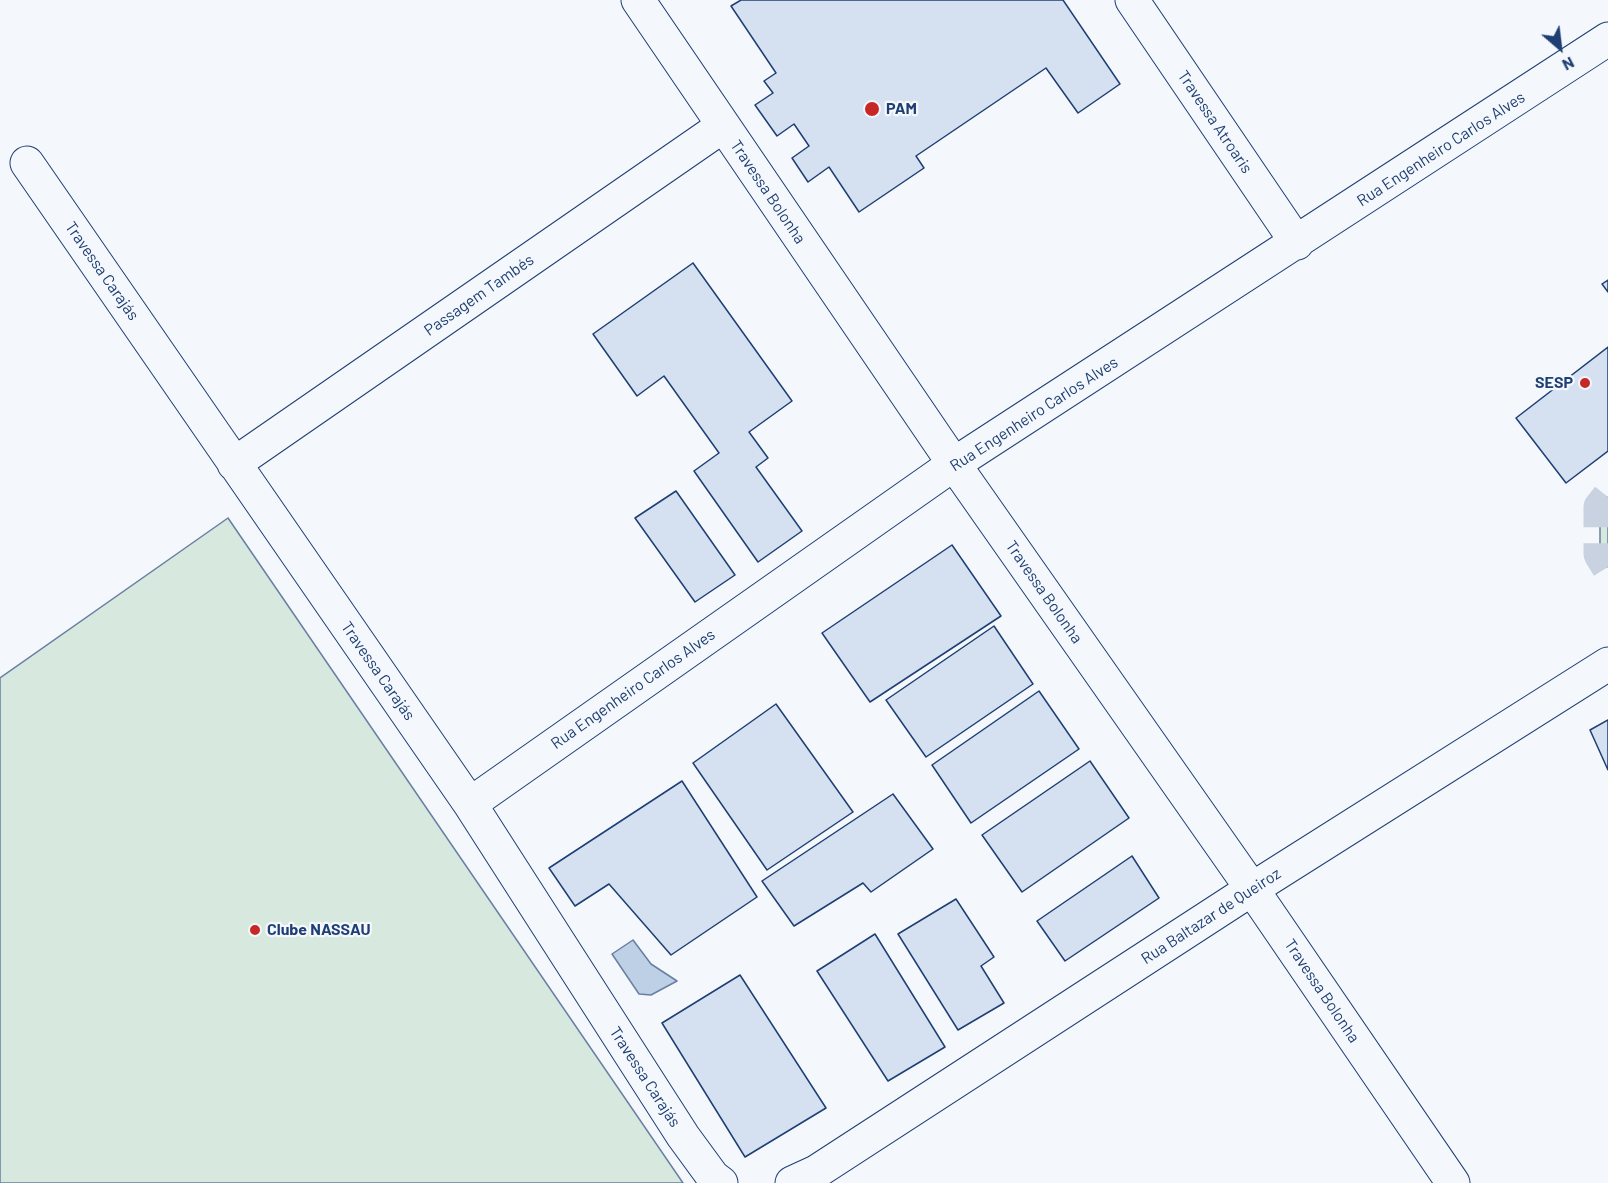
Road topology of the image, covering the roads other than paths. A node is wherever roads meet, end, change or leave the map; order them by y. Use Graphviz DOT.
graph roads {
  1 [pos="638,0"];
  2 [pos="1132,0"];
  3 [pos="1608,39"];
  4 [pos="723,126"];
  5 [pos="27,163"];
  6 [pos="1297,243"];
  7 [pos="234,464"];
  8 [pos="954,464"];
  9 [pos="1608,664"];
  10 [pos="470,804"];
  11 [pos="1252,889"];
  12 [pos="804,1177"];
  13 [pos="721,1183"];
  14 [pos="1453,1183"];
  1 -- 4 [label="street, Travessa Bolonha"];
  2 -- 6 [label="street, Travessa Atroaris"];
  3 -- 6 [label="street, Rua Engenheiro Carlos Alves"];
  4 -- 7 [label="street, Passagem Tambés"];
  4 -- 8 [label="street, Travessa Bolonha"];
  5 -- 7 [label="street, Travessa Carajás"];
  6 -- 8 [label="street, Rua Engenheiro Carlos Alves"];
  7 -- 10 [label="street, Travessa Carajás"];
  8 -- 10 [label="street, Rua Engenheiro Carlos Alves"];
  8 -- 11 [label="street, Travessa Bolonha"];
  9 -- 11 [label="street, Rua Baltazar de Queiroz"];
  10 -- 13 [label="street, Travessa Carajás"];
  11 -- 12 [label="street, Rua Baltazar de Queiroz"];
  11 -- 14 [label="street, Travessa Bolonha"];
}
